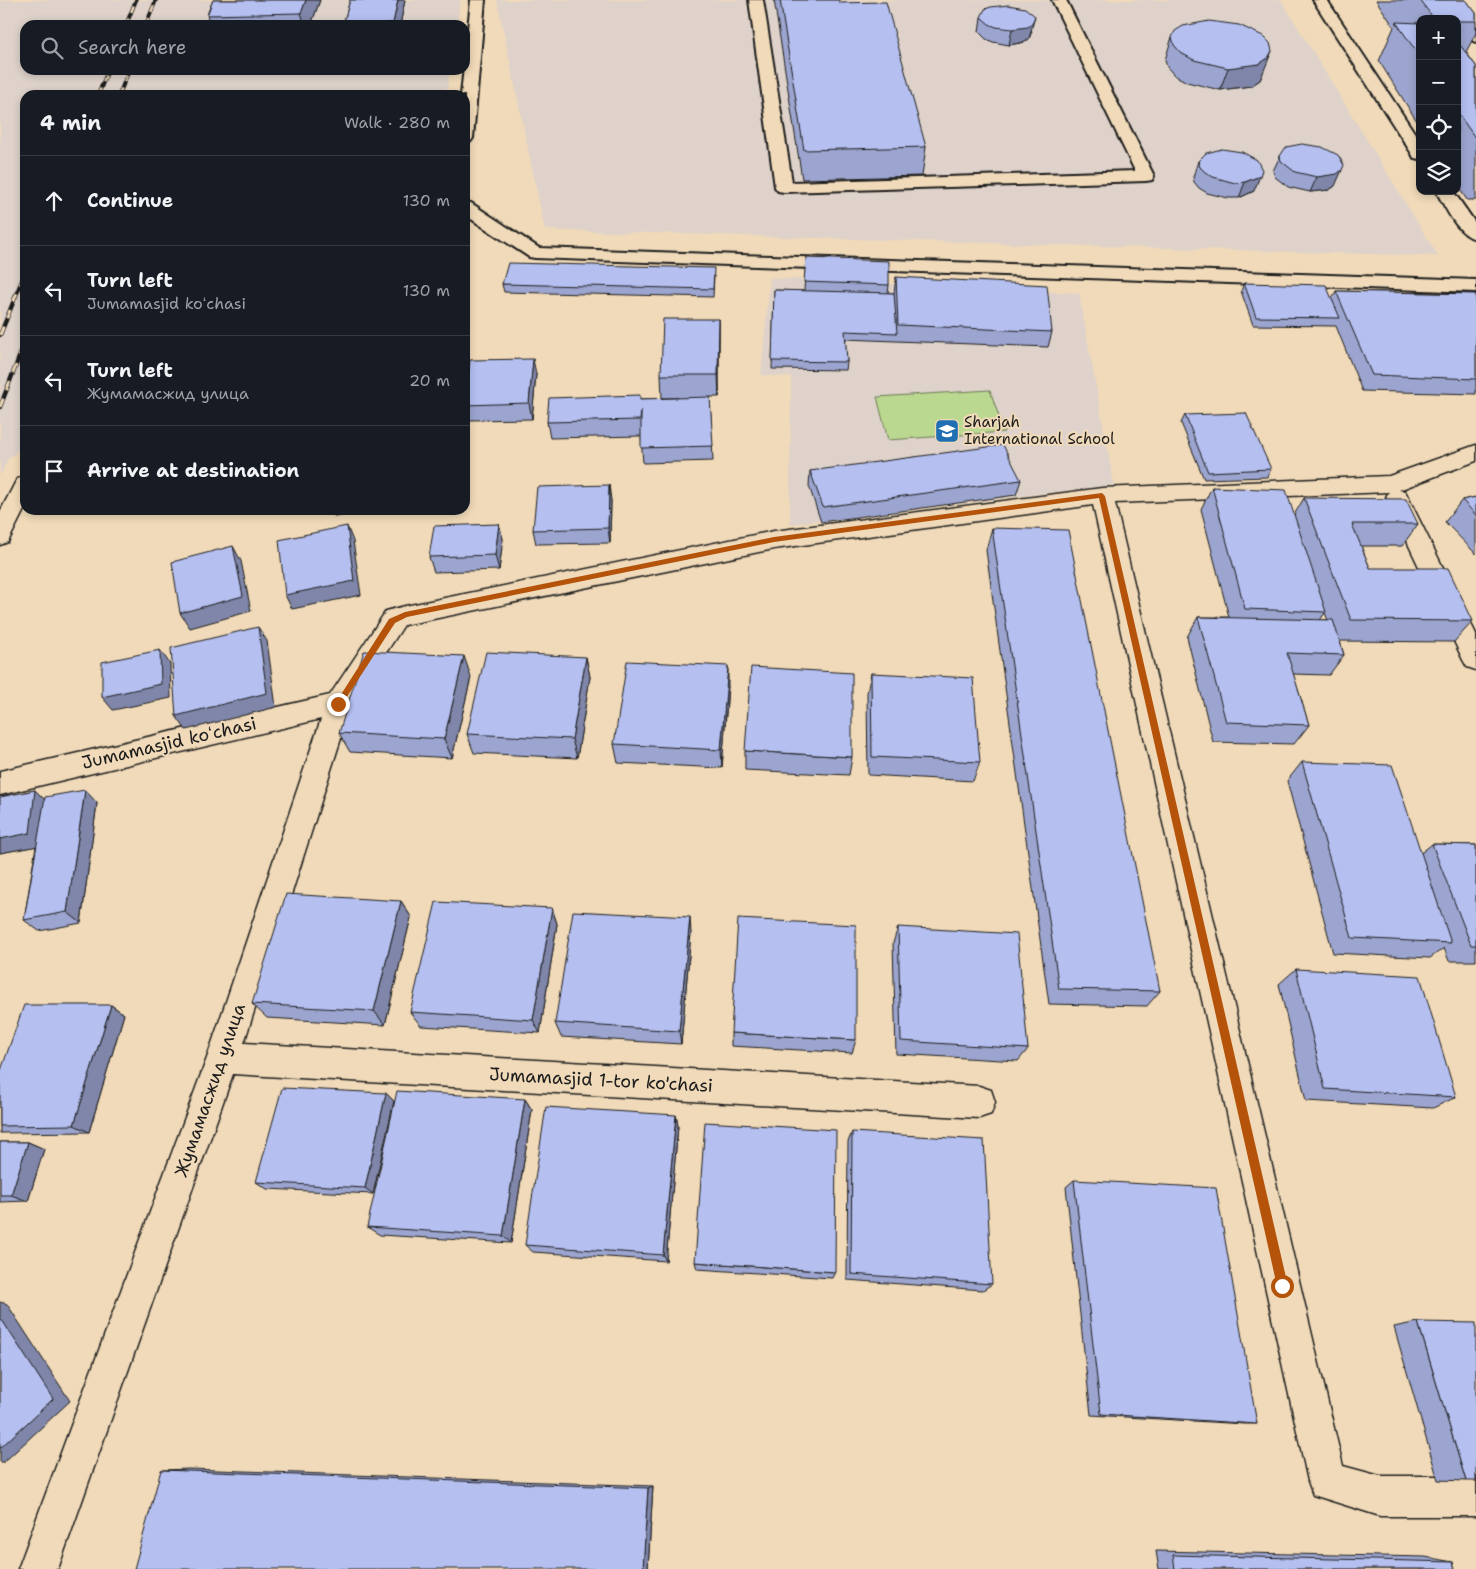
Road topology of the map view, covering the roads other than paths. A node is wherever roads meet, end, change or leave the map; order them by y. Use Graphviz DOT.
graph roads {
  1 [pos="478,0"];
  2 [pos="756,0"];
  3 [pos="1059,0"];
  4 [pos="1320,0"];
  5 [pos="1446,0"];
  6 [pos="1476,38"];
  7 [pos="470,90"];
  8 [pos="1417,150"];
  9 [pos="1448,195"];
  10 [pos="470,209"];
  11 [pos="1469,218"];
  12 [pos="1476,234"];
  13 [pos="1476,286"];
  14 [pos="1476,453"];
  15 [pos="1391,484"];
  16 [pos="20,495"];
  17 [pos="1102,496"];
  18 [pos="0,536"];
  19 [pos="1476,660"];
  20 [pos="338,704"];
  21 [pos="0,783"];
  22 [pos="223,1058"];
  23 [pos="979,1102"];
  24 [pos="1476,1496"];
  25 [pos="38,1569"];
  1 -- 7 [label="lane"];
  2 -- 3 [label="lane"];
  4 -- 8 [label="lane"];
  5 -- 6 [label="lane"];
  9 -- 11 [label="lane"];
  10 -- 13 [label="lane"];
  11 -- 12 [label="lane"];
  14 -- 15 [label="street"];
  15 -- 17 [label="street"];
  15 -- 19 [label="street"];
  16 -- 18 [label="street"];
  17 -- 20 [label="street, Жумамасжид улица"];
  17 -- 24 [label="street"];
  20 -- 21 [label="street, Jumamasjid koʻchasi"];
  20 -- 22 [label="street, Жумамасжид улица"];
  22 -- 23 [label="street, Jumamasjid 1-tor ko'chasi"];
  22 -- 25 [label="street, Жумамасжид улица"];
}
